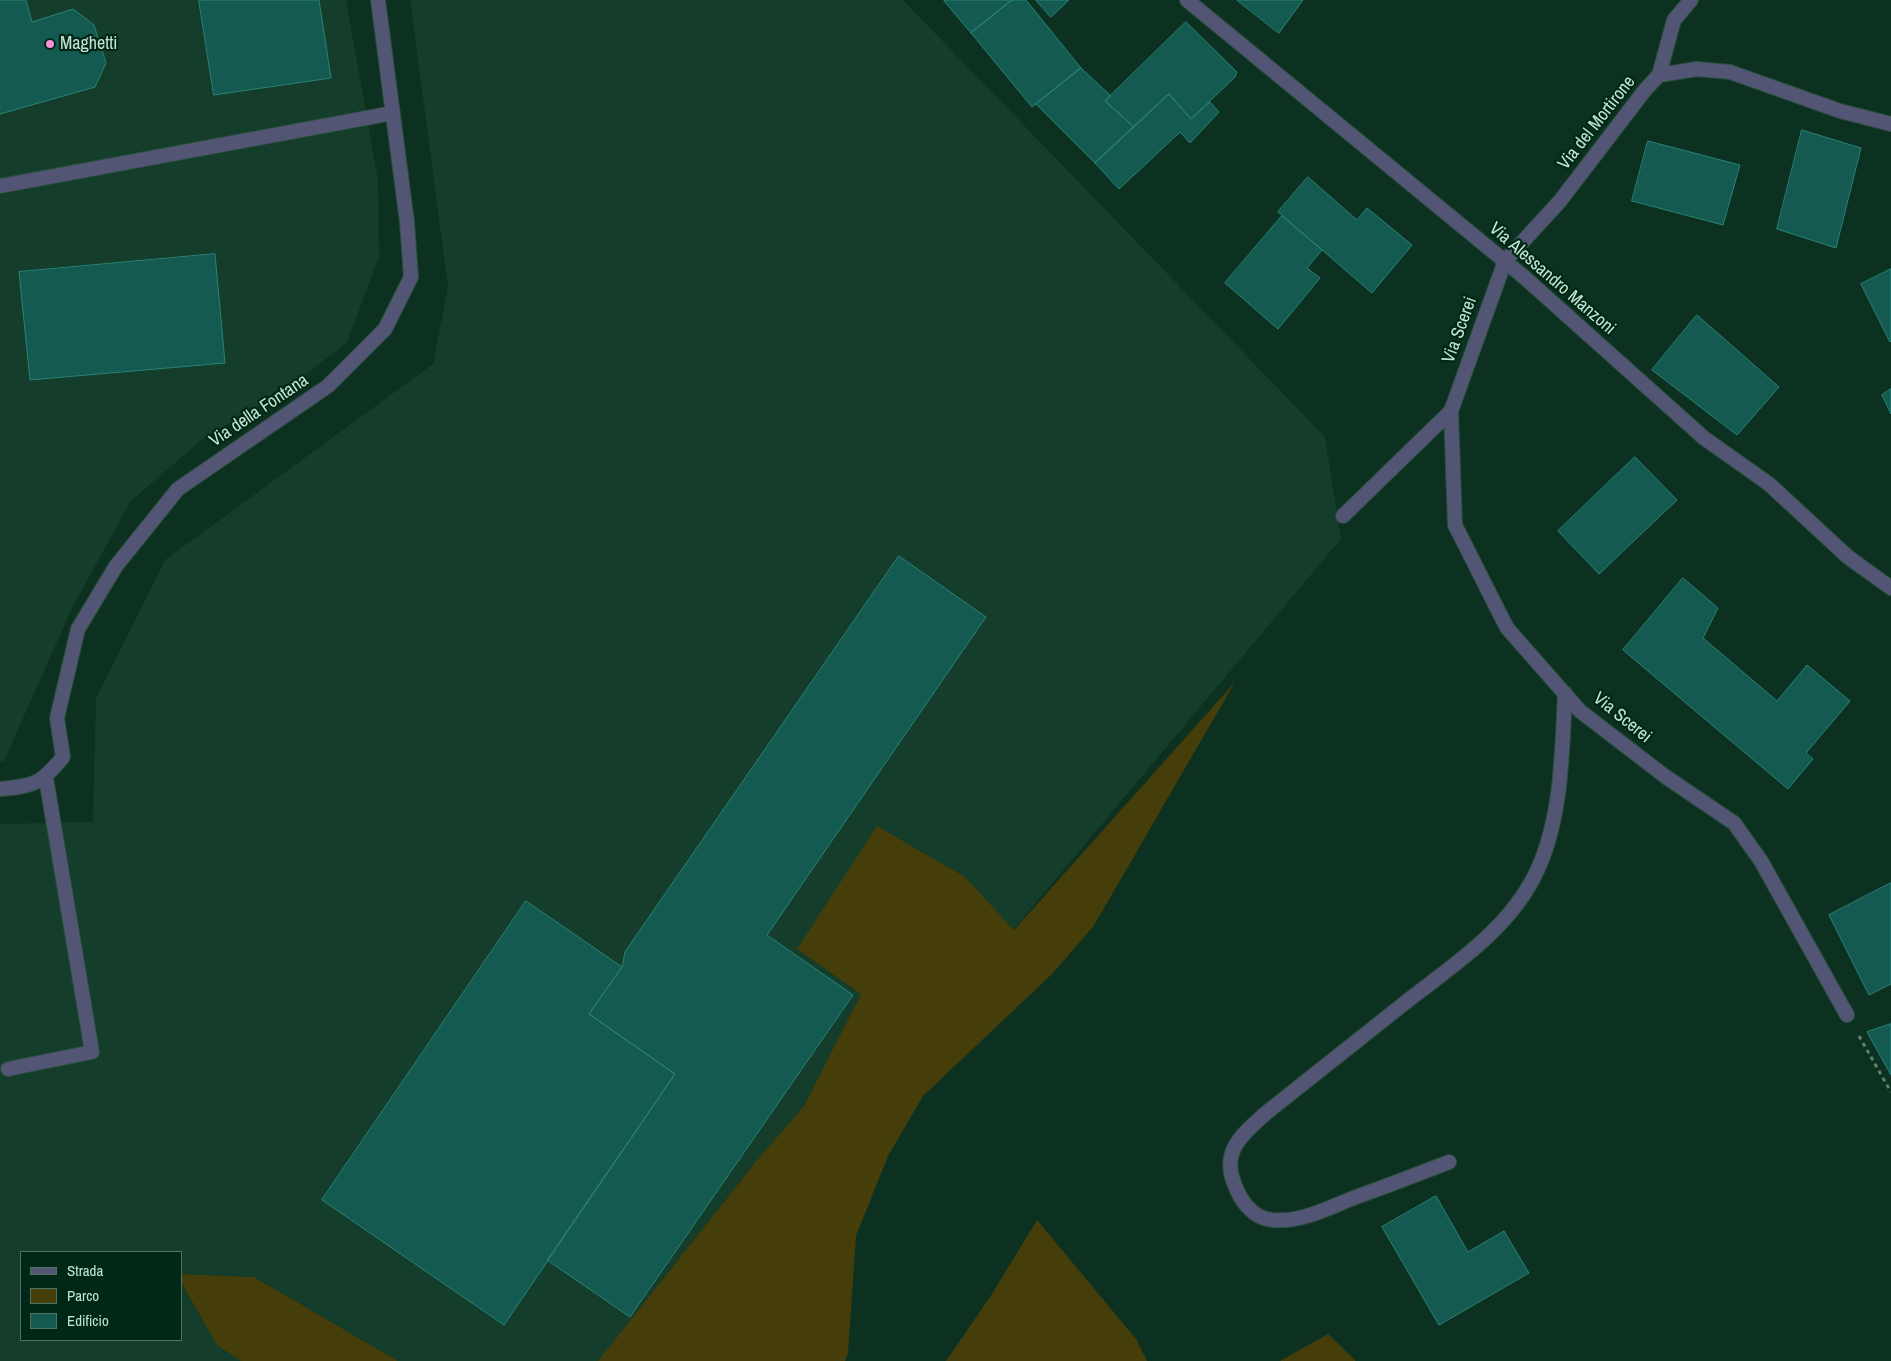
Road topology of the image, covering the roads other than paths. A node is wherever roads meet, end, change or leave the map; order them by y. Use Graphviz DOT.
graph roads {
  1 [pos="378,0"];
  2 [pos="1188,0"];
  3 [pos="1691,0"];
  4 [pos="1660,76"];
  5 [pos="394,113"];
  6 [pos="1891,124"];
  7 [pos="0,186"];
  8 [pos="1504,261"];
  9 [pos="1450,411"];
  10 [pos="1343,516"];
  11 [pos="1891,588"];
  12 [pos="1565,693"];
  13 [pos="46,778"];
  14 [pos="0,789"];
  15 [pos="1847,1015"];
  16 [pos="8,1069"];
  17 [pos="1449,1162"];
  1 -- 5 [label="street, Via della Fontana"];
  2 -- 8 [label="street, Via Alessandro Manzoni"];
  3 -- 4 [label="street"];
  4 -- 6 [label="street, Via del Mortirone"];
  4 -- 8 [label="street, Via del Mortirone"];
  5 -- 7 [label="street"];
  5 -- 13 [label="street, Via della Fontana"];
  8 -- 9 [label="street, Via Scerei"];
  8 -- 11 [label="street, Via Alessandro Manzoni"];
  9 -- 10 [label="street, Via Scerei"];
  9 -- 12 [label="street, Via Scerei"];
  12 -- 15 [label="street, Via Scerei"];
  12 -- 17 [label="street"];
  13 -- 14 [label="street, Via della Fontana"];
  13 -- 16 [label="street"];
}
